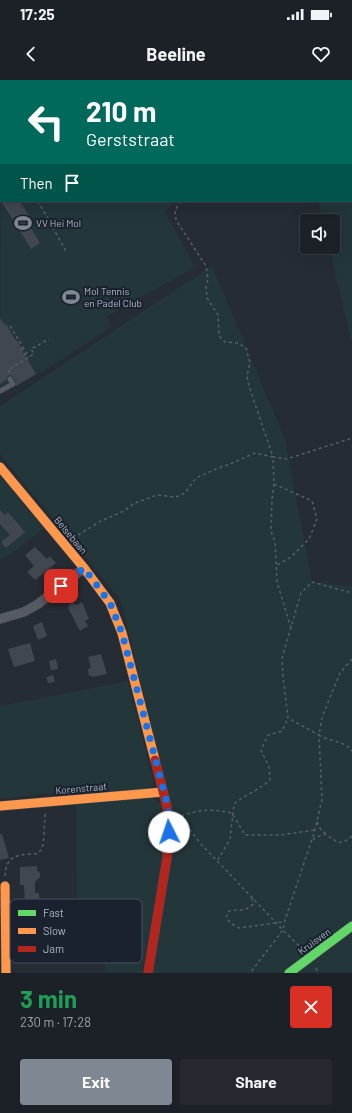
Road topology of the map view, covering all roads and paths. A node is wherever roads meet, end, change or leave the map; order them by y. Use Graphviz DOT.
graph roads {
  1 [pos="39,202"];
  2 [pos="180,202"];
  3 [pos="67,253"];
  4 [pos="10,326"];
  5 [pos="49,339"];
  6 [pos="28,358"];
  7 [pos="11,378"];
  8 [pos="0,392"];
  9 [pos="352,438"];
  10 [pos="273,457"];
  11 [pos="0,467"];
  12 [pos="274,484"];
  13 [pos="64,543"];
  14 [pos="277,565"];
  15 [pos="84,568"];
  16 [pos="352,593"];
  17 [pos="0,619"];
  18 [pos="291,628"];
  19 [pos="352,659"];
  20 [pos="288,718"];
  21 [pos="319,735"];
  22 [pos="351,748"];
  23 [pos="352,751"];
  24 [pos="163,792"];
  25 [pos="54,801"];
  26 [pos="0,806"];
  27 [pos="168,807"];
  28 [pos="232,813"];
  29 [pos="181,816"];
  30 [pos="317,822"];
  31 [pos="315,830"];
  32 [pos="326,834"];
  33 [pos="352,836"];
  34 [pos="312,841"];
  35 [pos="218,860"];
  36 [pos="4,886"];
  37 [pos="252,898"];
  38 [pos="285,920"];
  39 [pos="276,923"];
  40 [pos="352,926"];
  41 [pos="283,930"];
  42 [pos="310,957"];
  43 [pos="6,973"];
  44 [pos="148,973"];
  45 [pos="250,973"];
  46 [pos="288,973"];
  1 -- 3 [label="path"];
  2 -- 10 [label="path"];
  4 -- 6 [label="path"];
  5 -- 6 [label="path"];
  6 -- 7 [label="path"];
  7 -- 8 [label="lane"];
  9 -- 10 [label="path"];
  10 -- 12 [label="path"];
  10 -- 13 [label="path"];
  11 -- 13 [label="street, Belsebaan"];
  12 -- 14 [label="path"];
  12 -- 14 [label="path"];
  13 -- 15 [label="street, Belsebaan"];
  14 -- 18 [label="path"];
  15 -- 17 [label="street"];
  15 -- 24 [label="street, Belsebaan"];
  16 -- 18 [label="path"];
  18 -- 20 [label="path"];
  19 -- 21 [label="path"];
  20 -- 21 [label="path"];
  20 -- 28 [label="path"];
  21 -- 22 [label="path"];
  21 -- 30 [label="path"];
  22 -- 23 [label="path"];
  24 -- 25 [label="street, Korenstraat"];
  24 -- 27 [label="street, Belsebaan"];
  25 -- 26 [label="street, Korenstraat"];
  25 -- 36 [label="path"];
  27 -- 29 [label="path"];
  27 -- 44 [label="street, Belsebaan"];
  28 -- 29 [label="path"];
  28 -- 31 [label="path"];
  28 -- 35 [label="path"];
  29 -- 35 [label="path"];
  30 -- 31 [label="path"];
  30 -- 32 [label="path"];
  31 -- 34 [label="path"];
  32 -- 33 [label="path"];
  32 -- 34 [label="path"];
  34 -- 38 [label="path"];
  35 -- 37 [label="path"];
  36 -- 43 [label="street"];
  37 -- 39 [label="path"];
  37 -- 39 [label="path"];
  38 -- 39 [label="path"];
  38 -- 41 [label="path"];
  39 -- 41 [label="path"];
  40 -- 42 [label="street, Kruisven"];
  41 -- 42 [label="path"];
  41 -- 45 [label="path"];
  42 -- 46 [label="street, Kruisven"];
}
